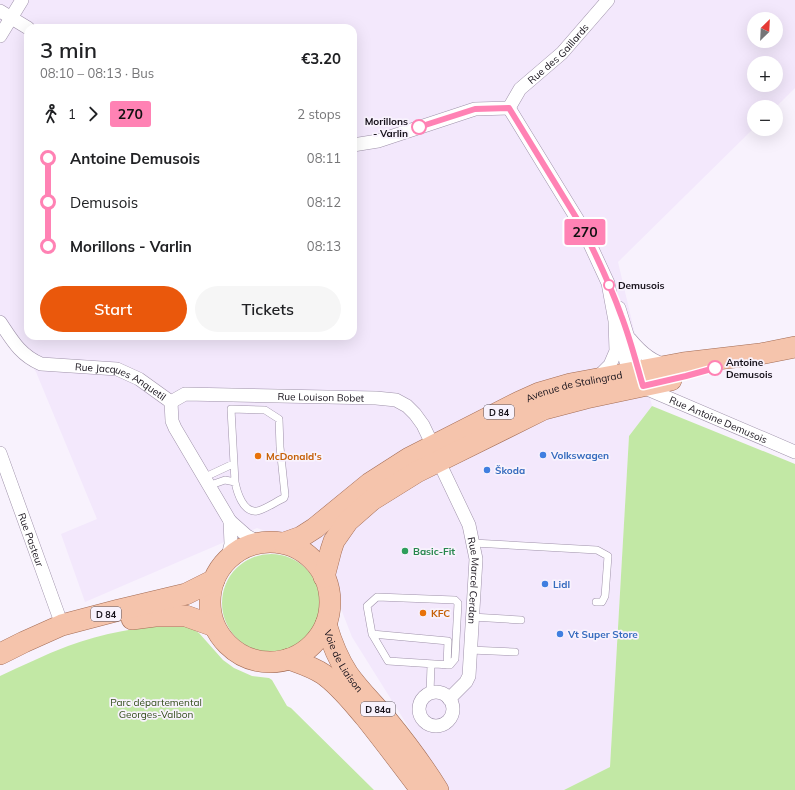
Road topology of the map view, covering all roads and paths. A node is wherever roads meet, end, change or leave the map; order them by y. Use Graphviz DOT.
graph roads {
  1 [pos="22,0"];
  2 [pos="608,0"];
  3 [pos="6,15"];
  4 [pos="24,26"];
  5 [pos="0,36"];
  6 [pos="509,108"];
  7 [pos="357,144"];
  8 [pos="608,283"];
  9 [pos="615,321"];
  10 [pos="0,322"];
  11 [pos="628,336"];
  12 [pos="795,347"];
  13 [pos="760,354"];
  14 [pos="673,365"];
  15 [pos="637,377"];
  16 [pos="593,380"];
  17 [pos="171,402"];
  18 [pos="795,452"];
  19 [pos="0,453"];
  20 [pos="436,454"];
  21 [pos="234,464"];
  22 [pos="206,482"];
  23 [pos="234,482"];
  24 [pos="230,522"];
  25 [pos="260,543"];
  26 [pos="472,543"];
  27 [pos="284,544"];
  28 [pos="227,560"];
  29 [pos="324,577"];
  30 [pos="214,580"];
  31 [pos="596,602"];
  32 [pos="472,617"];
  33 [pos="521,620"];
  34 [pos="326,624"];
  35 [pos="62,625"];
  36 [pos="214,626"];
  37 [pos="372,634"];
  38 [pos="470,650"];
  39 [pos="516,652"];
  40 [pos="0,654"];
  41 [pos="289,659"];
  42 [pos="431,664"];
  43 [pos="447,665"];
  44 [pos="0,667"];
  45 [pos="430,693"];
  46 [pos="449,699"];
  47 [pos="421,790"];
  48 [pos="438,790"];
  1 -- 3 [label="street"];
  2 -- 6 [label="street, Rue des Gaillards"];
  3 -- 4 [label="street"];
  3 -- 5 [label="street"];
  6 -- 7 [label="street"];
  6 -- 8 [label="street"];
  8 -- 9 [label="street"];
  8 -- 11 [label="street"];
  9 -- 15 [label="street"];
  9 -- 16 [label="street"];
  10 -- 17 [label="street, Rue Jacques Anquetil"];
  11 -- 14 [label="street"];
  11 -- 15 [label="street"];
  12 -- 13 [label="main road, Avenue de Stalingrad / D 84"];
  13 -- 14 [label="main road, Avenue de Stalingrad / D 84"];
  13 -- 15 [label="main road, Avenue de Stalingrad / D 84"];
  14 -- 15 [label="main road, Avenue de Stalingrad / D 84"];
  15 -- 16 [label="main road, Avenue de Stalingrad / D 84"];
  15 -- 18 [label="street, Rue Antoine Demusois"];
  15 -- 20 [label="main road, Avenue de Stalingrad / D 84"];
  16 -- 20 [label="main road, Avenue de Stalingrad / D 84"];
  17 -- 20 [label="street, Rue Louison Bobet"];
  17 -- 22 [label="street, Rue Jacques Anquetil"];
  19 -- 35 [label="street, Rue Pasteur"];
  20 -- 26 [label="street, Rue Marcel Cerdan"];
  20 -- 27 [label="main road, Avenue de Stalingrad / D 84"];
  20 -- 29 [label="main road, Avenue de Stalingrad / D 84"];
  21 -- 22 [label="lane"];
  21 -- 23 [label="lane"];
  21 -- 23 [label="lane"];
  22 -- 23 [label="lane"];
  22 -- 24 [label="street, Rue Jacques Anquetil"];
  24 -- 25 [label="street, Rue Jacques Anquetil"];
  24 -- 28 [label="street, Rue Jacques Anquetil"];
  25 -- 27 [label="main road"];
  25 -- 28 [label="main road"];
  26 -- 31 [label="lane"];
  26 -- 32 [label="street, Rue Marcel Cerdan"];
  27 -- 29 [label="main road"];
  28 -- 30 [label="main road"];
  29 -- 34 [label="main road"];
  30 -- 35 [label="main road, D 84"];
  30 -- 36 [label="main road"];
  32 -- 33 [label="lane"];
  32 -- 38 [label="street, Rue Marcel Cerdan"];
  34 -- 41 [label="main road"];
  34 -- 48 [label="main road, Voie de Liaison / D 84a"];
  35 -- 40 [label="main road, D 84"];
  36 -- 41 [label="main road"];
  36 -- 44 [label="main road, D 84"];
  37 -- 42 [label="lane"];
  37 -- 43 [label="lane"];
  37 -- 43 [label="lane"];
  38 -- 39 [label="lane"];
  38 -- 46 [label="street, Rue Marcel Cerdan"];
  41 -- 47 [label="main road, Voie de Liaison / D 84A"];
  42 -- 43 [label="lane"];
  42 -- 45 [label="lane"];
  45 -- 46 [label="street"];
  45 -- 46 [label="street"];
}
